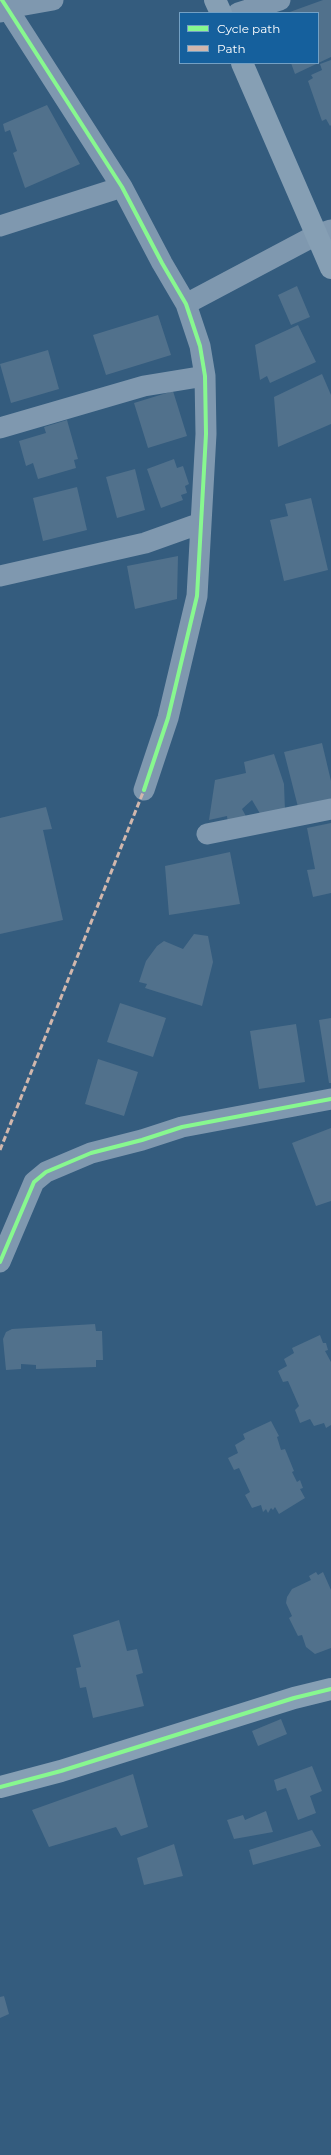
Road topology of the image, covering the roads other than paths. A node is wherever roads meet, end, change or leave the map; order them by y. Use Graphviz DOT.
graph roads {
  1 [pos="52,0"];
  2 [pos="215,0"];
  3 [pos="280,0"];
  4 [pos="3,7"];
  5 [pos="221,12"];
  6 [pos="241,12"];
  7 [pos="242,64"];
  8 [pos="122,187"];
  9 [pos="0,226"];
  10 [pos="323,232"];
  11 [pos="331,268"];
  12 [pos="186,304"];
  13 [pos="205,376"];
  14 [pos="0,428"];
  15 [pos="201,523"];
  16 [pos="0,576"];
  17 [pos="144,790"];
  18 [pos="331,809"];
  19 [pos="207,834"];
  20 [pos="331,1099"];
  21 [pos="0,1262"];
  22 [pos="331,1689"];
  23 [pos="0,1787"];
  1 -- 4 [label="street"];
  2 -- 5 [label="street"];
  3 -- 6 [label="street"];
  4 -- 8 [label="street"];
  7 -- 10 [label="street"];
  8 -- 9 [label="street"];
  8 -- 12 [label="street"];
  10 -- 11 [label="street"];
  10 -- 12 [label="street"];
  12 -- 13 [label="street"];
  13 -- 14 [label="street"];
  13 -- 15 [label="street"];
  15 -- 16 [label="street"];
  15 -- 17 [label="street"];
  18 -- 19 [label="street"];
  20 -- 21 [label="street"];
  22 -- 23 [label="street"];
}
